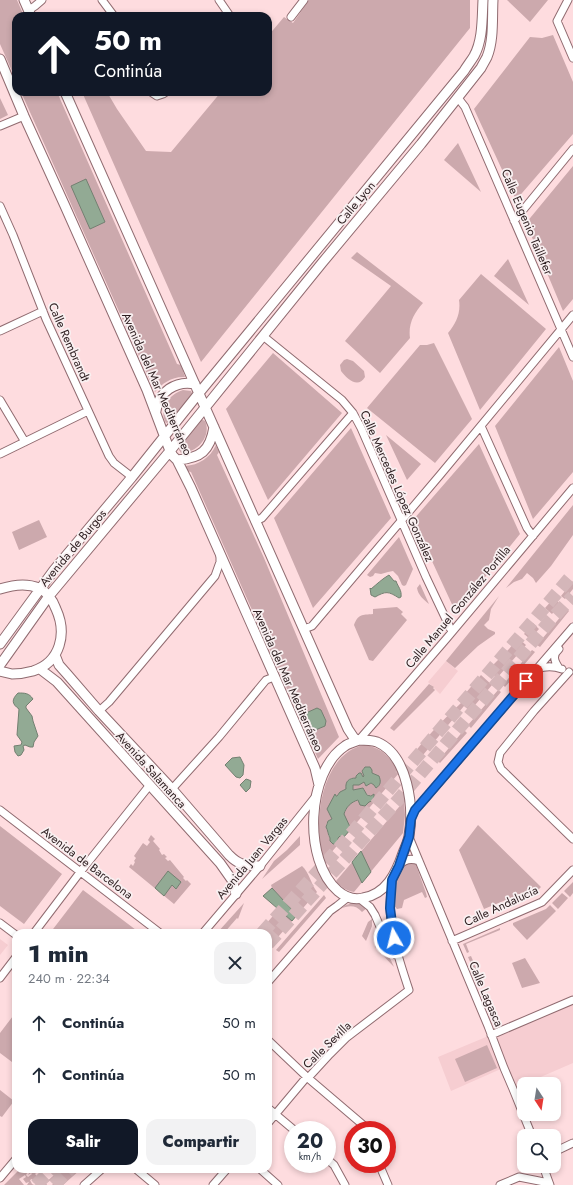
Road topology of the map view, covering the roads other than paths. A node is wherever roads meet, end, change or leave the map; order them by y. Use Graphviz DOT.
graph roads {
  1 [pos="24,0"];
  2 [pos="42,0"];
  3 [pos="102,0"];
  4 [pos="219,0"];
  5 [pos="304,0"];
  6 [pos="483,0"];
  7 [pos="493,0"];
  8 [pos="568,0"];
  9 [pos="30,12"];
  10 [pos="31,12"];
  11 [pos="111,12"];
  12 [pos="226,12"];
  13 [pos="291,17"];
  14 [pos="573,58"];
  15 [pos="0,59"];
  16 [pos="12,88"];
  17 [pos="16,96"];
  18 [pos="67,96"];
  19 [pos="458,98"];
  20 [pos="24,116"];
  21 [pos="0,126"];
  22 [pos="573,149"];
  23 [pos="0,206"];
  24 [pos="514,221"];
  25 [pos="43,310"];
  26 [pos="573,315"];
  27 [pos="561,330"];
  28 [pos="0,331"];
  29 [pos="263,336"];
  30 [pos="573,357"];
  31 [pos="195,384"];
  32 [pos="199,393"];
  33 [pos="0,400"];
  34 [pos="205,407"];
  35 [pos="88,411"];
  36 [pos="156,411"];
  37 [pos="353,413"];
  38 [pos="481,426"];
  39 [pos="214,427"];
  40 [pos="165,436"];
  41 [pos="25,442"];
  42 [pos="170,451"];
  43 [pos="0,454"];
  44 [pos="177,460"];
  45 [pos="132,477"];
  46 [pos="573,488"];
  47 [pos="402,520"];
  48 [pos="255,521"];
  49 [pos="533,536"];
  50 [pos="220,556"];
  51 [pos="228,574"];
  52 [pos="215,576"];
  53 [pos="40,588"];
  54 [pos="0,589"];
  55 [pos="49,596"];
  56 [pos="573,627"];
  57 [pos="304,629"];
  58 [pos="452,632"];
  59 [pos="567,634"];
  60 [pos="0,644"];
  61 [pos="55,655"];
  62 [pos="0,665"];
  63 [pos="559,668"];
  64 [pos="40,669"];
  65 [pos="535,670"];
  66 [pos="0,671"];
  67 [pos="571,673"];
  68 [pos="274,677"];
  69 [pos="99,711"];
  70 [pos="359,740"];
  71 [pos="319,785"];
  72 [pos="149,786"];
  73 [pos="172,789"];
  74 [pos="316,796"];
  75 [pos="0,810"];
  76 [pos="411,819"];
  77 [pos="409,837"];
  78 [pos="573,839"];
  79 [pos="419,861"];
  80 [pos="260,866"];
  81 [pos="399,866"];
  82 [pos="573,870"];
  83 [pos="81,871"];
  84 [pos="392,880"];
  85 [pos="236,894"];
  86 [pos="347,898"];
  87 [pos="360,899"];
  88 [pos="0,923"];
  89 [pos="37,929"];
  90 [pos="155,929"];
  91 [pos="206,929"];
  92 [pos="12,932"];
  93 [pos="452,941"];
  94 [pos="398,958"];
  95 [pos="12,962"];
  96 [pos="272,977"];
  97 [pos="0,978"];
  98 [pos="573,1000"];
  99 [pos="491,1035"];
  100 [pos="272,1044"];
  101 [pos="308,1078"];
  102 [pos="272,1111"];
  103 [pos="276,1114"];
  104 [pos="272,1118"];
  105 [pos="284,1121"];
  106 [pos="358,1121"];
  107 [pos="529,1129"];
  108 [pos="573,1143"];
  109 [pos="561,1149"];
  110 [pos="12,1164"];
  111 [pos="336,1169"];
  112 [pos="98,1173"];
  113 [pos="141,1173"];
  114 [pos="224,1173"];
  115 [pos="264,1173"];
  116 [pos="383,1173"];
  117 [pos="546,1173"];
  118 [pos="0,1178"];
  119 [pos="550,1184"];
  120 [pos="84,1185"];
  121 [pos="155,1185"];
  122 [pos="213,1185"];
  123 [pos="278,1185"];
  124 [pos="345,1185"];
  125 [pos="388,1185"];
  126 [pos="500,1185"];
  1 -- 9 [label="street"];
  2 -- 10 [label="street"];
  3 -- 11 [label="street"];
  4 -- 12 [label="street"];
  5 -- 13 [label="street"];
  6 -- 32 [label="street, Calle Lyon"];
  7 -- 19 [label="street, Calle Lyon"];
  8 -- 14 [label="street"];
  15 -- 16 [label="street, Avenida del Mar Mediterráneo"];
  17 -- 20 [label="street, Avenida del Mar Mediterráneo"];
  18 -- 31 [label="street"];
  19 -- 24 [label="street, Calle Eugenio Taillefer"];
  19 -- 29 [label="street, Calle Lyon"];
  20 -- 21 [label="street"];
  20 -- 36 [label="street, Avenida del Mar Mediterráneo"];
  22 -- 24 [label="street"];
  23 -- 25 [label="street, Calle Rembrandt"];
  24 -- 27 [label="street, Calle Eugenio Taillefer"];
  25 -- 28 [label="street"];
  25 -- 35 [label="street, Calle Rembrandt"];
  26 -- 27 [label="street"];
  27 -- 30 [label="street, Calle Eugenio Taillefer"];
  27 -- 38 [label="street"];
  29 -- 34 [label="street, Calle Lyon"];
  29 -- 37 [label="street, Calle Mercedes López González"];
  31 -- 32 [label="street"];
  31 -- 36 [label="street"];
  32 -- 34 [label="street"];
  32 -- 40 [label="street, Calle Lyon"];
  33 -- 41 [label="street"];
  34 -- 39 [label="street"];
  34 -- 42 [label="street, Avenida de Burgos"];
  35 -- 41 [label="street"];
  35 -- 45 [label="street, Calle Rembrandt"];
  36 -- 40 [label="street, Avenida del Mar Mediterráneo"];
  37 -- 47 [label="street, Calle Mercedes López González"];
  37 -- 48 [label="street"];
  38 -- 47 [label="street"];
  38 -- 49 [label="street"];
  39 -- 44 [label="street"];
  39 -- 48 [label="street"];
  40 -- 42 [label="street, Avenida del Mar Mediterráneo"];
  40 -- 45 [label="street, Avenida de Burgos"];
  41 -- 43 [label="street"];
  42 -- 44 [label="street, Avenida del Mar Mediterráneo"];
  42 -- 55 [label="street, Avenida de Burgos"];
  44 -- 50 [label="street, Avenida del Mar Mediterráneo"];
  45 -- 53 [label="street, Avenida de Burgos"];
  46 -- 49 [label="street, Calle Manuel González Portilla"];
  47 -- 57 [label="street"];
  47 -- 58 [label="street, Calle Mercedes López González"];
  48 -- 57 [label="street"];
  49 -- 58 [label="street, Calle Manuel González Portilla"];
  50 -- 51 [label="street, Avenida del Mar Mediterráneo"];
  50 -- 52 [label="street"];
  51 -- 52 [label="street"];
  51 -- 68 [label="street, Avenida del Mar Mediterráneo"];
  52 -- 69 [label="street"];
  53 -- 54 [label="street"];
  53 -- 55 [label="street"];
  53 -- 60 [label="street, Avenida de Burgos"];
  55 -- 61 [label="street"];
  55 -- 62 [label="street, Avenida de Burgos"];
  56 -- 59 [label="street"];
  57 -- 70 [label="street"];
  58 -- 70 [label="street, Calle Manuel González Portilla"];
  59 -- 63 [label="street"];
  59 -- 65 [label="street"];
  61 -- 64 [label="street"];
  61 -- 69 [label="street, Avenida Salamanca"];
  63 -- 65 [label="street"];
  63 -- 67 [label="street"];
  64 -- 66 [label="street"];
  64 -- 72 [label="street, Avenida Salamanca"];
  65 -- 76 [label="street"];
  67 -- 78 [label="street"];
  68 -- 71 [label="street, Avenida del Mar Mediterráneo"];
  68 -- 73 [label="street"];
  69 -- 73 [label="street, Avenida Salamanca"];
  70 -- 71 [label="street"];
  70 -- 76 [label="street"];
  71 -- 74 [label="street"];
  72 -- 83 [label="street"];
  72 -- 85 [label="street, Avenida Salamanca"];
  73 -- 80 [label="street, Avenida Salamanca"];
  74 -- 80 [label="street, Avenida Juan Vargas"];
  74 -- 86 [label="street"];
  75 -- 83 [label="street, Avenida de Barcelona"];
  76 -- 77 [label="street"];
  77 -- 79 [label="street, Calle Lagasca"];
  77 -- 81 [label="street"];
  79 -- 81 [label="street"];
  79 -- 93 [label="street, Calle Lagasca"];
  80 -- 85 [label="street, Avenida Juan Vargas"];
  81 -- 84 [label="street"];
  82 -- 93 [label="street, Calle Andalucía"];
  83 -- 89 [label="street"];
  83 -- 90 [label="street, Avenida de Barcelona"];
  84 -- 87 [label="street"];
  84 -- 94 [label="street"];
  85 -- 91 [label="street, Avenida Juan Vargas"];
  86 -- 87 [label="street"];
  86 -- 96 [label="street"];
  87 -- 94 [label="street"];
  88 -- 92 [label="street"];
  93 -- 99 [label="street, Calle Lagasca"];
  94 -- 101 [label="street, Calle Sevilla"];
  95 -- 97 [label="street"];
  98 -- 99 [label="street"];
  99 -- 107 [label="street, Calle Lagasca"];
  100 -- 101 [label="street"];
  101 -- 103 [label="street, Calle Sevilla"];
  101 -- 106 [label="street"];
  102 -- 103 [label="street"];
  103 -- 104 [label="street, Calle Sevilla"];
  103 -- 105 [label="street"];
  108 -- 109 [label="street"];
  110 -- 118 [label="street"];
  111 -- 124 [label="street"];
  112 -- 120 [label="street"];
  113 -- 121 [label="street"];
  114 -- 122 [label="street"];
  115 -- 123 [label="street"];
  116 -- 125 [label="street"];
  117 -- 119 [label="street"];
  119 -- 126 [label="street"];
}
